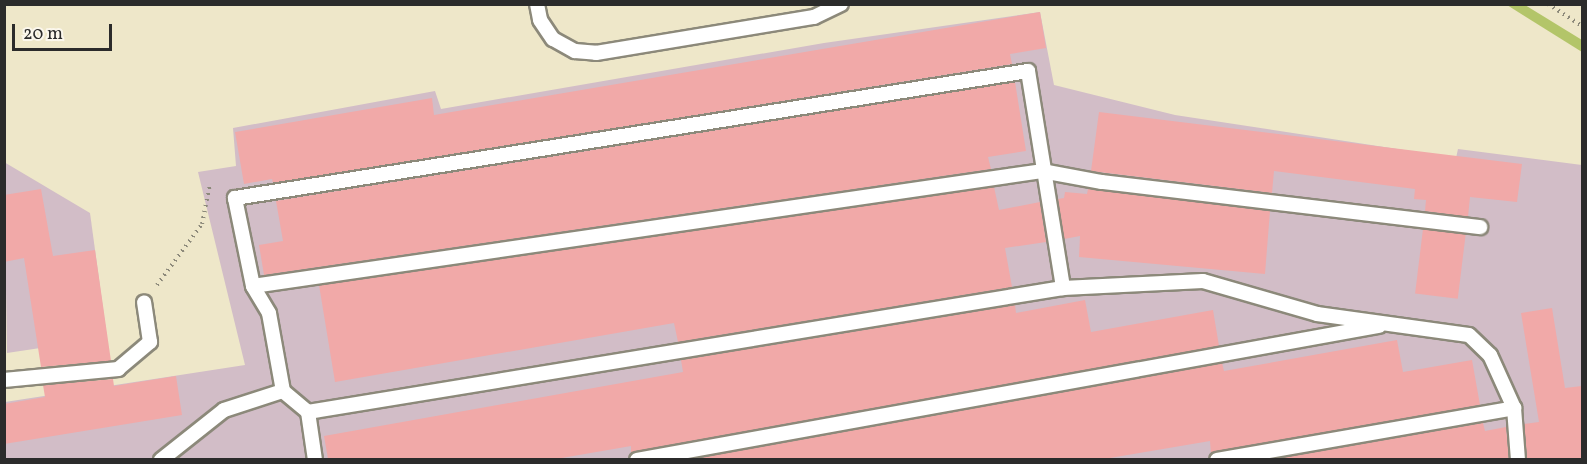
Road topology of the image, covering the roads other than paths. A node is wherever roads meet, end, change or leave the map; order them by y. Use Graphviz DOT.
graph roads {
  1 [pos="537,4"];
  2 [pos="841,4"];
  3 [pos="1042,171"];
  4 [pos="1480,227"];
  5 [pos="253,286"];
  6 [pos="1063,288"];
  7 [pos="144,302"];
  8 [pos="1393,324"];
  9 [pos="4,380"];
  10 [pos="283,392"];
  11 [pos="1514,408"];
  12 [pos="308,412"];
  13 [pos="161,459"];
  14 [pos="315,459"];
  15 [pos="637,459"];
  16 [pos="1217,459"];
  17 [pos="1518,459"];
  1 -- 2 [label="lane"];
  3 -- 4 [label="lane"];
  3 -- 5 [label="lane"];
  3 -- 5 [label="lane"];
  3 -- 6 [label="lane"];
  5 -- 10 [label="lane"];
  6 -- 8 [label="lane"];
  6 -- 12 [label="lane"];
  7 -- 9 [label="lane"];
  8 -- 11 [label="lane"];
  8 -- 15 [label="lane"];
  10 -- 12 [label="lane"];
  10 -- 13 [label="lane"];
  11 -- 16 [label="lane"];
  11 -- 17 [label="lane"];
  12 -- 14 [label="lane"];
}
